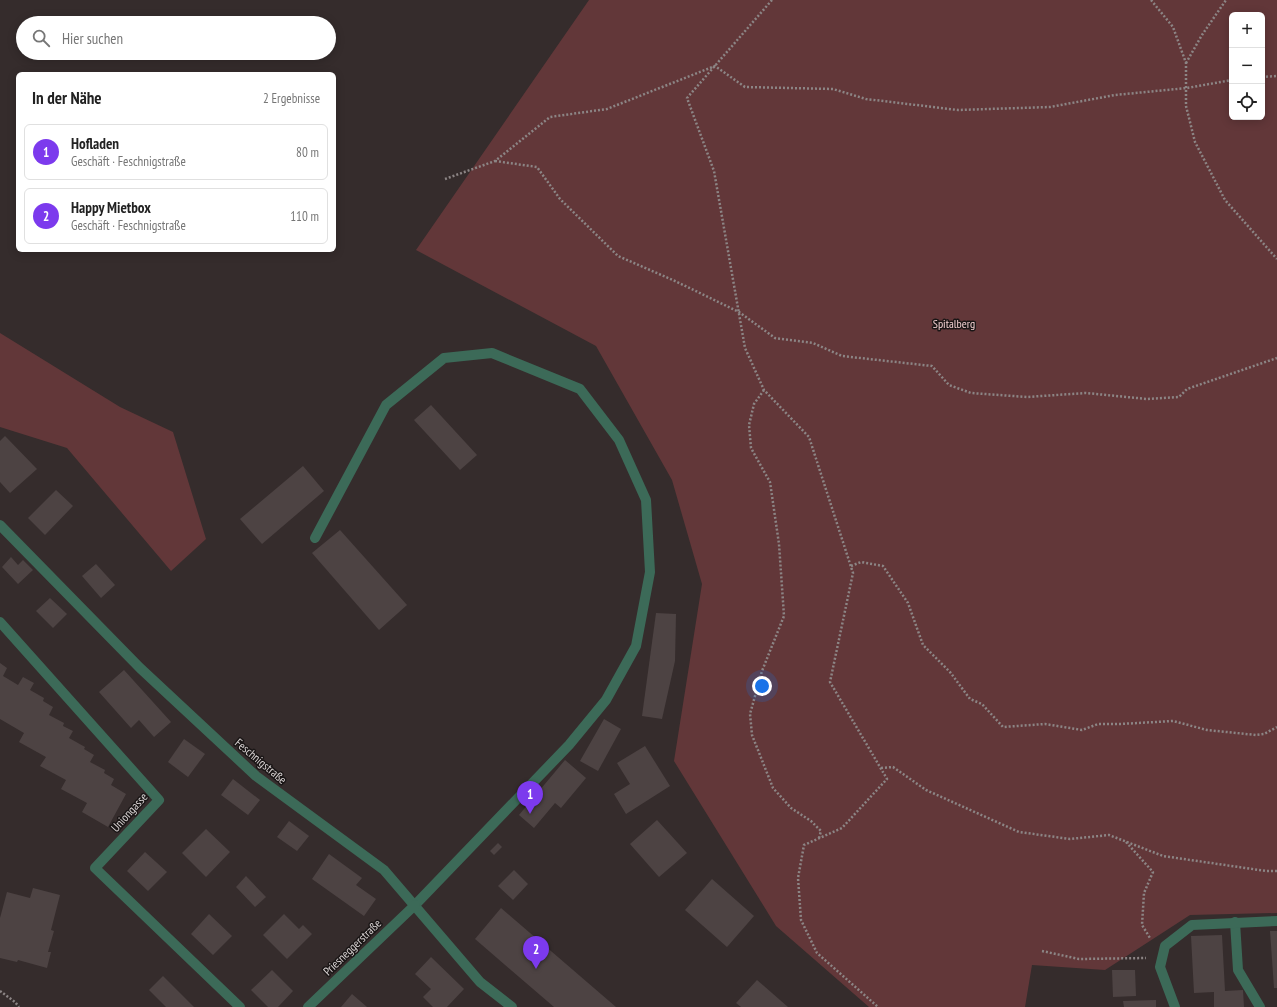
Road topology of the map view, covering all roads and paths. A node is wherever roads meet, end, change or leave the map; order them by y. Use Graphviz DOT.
graph roads {
  1 [pos="772,0"];
  2 [pos="1151,0"];
  3 [pos="1226,0"];
  4 [pos="1186,63"];
  5 [pos="715,66"];
  6 [pos="1265,76"];
  7 [pos="1277,76"];
  8 [pos="1229,81"];
  9 [pos="1187,88"];
  10 [pos="495,161"];
  11 [pos="445,179"];
  12 [pos="1277,259"];
  13 [pos="739,312"];
  14 [pos="1277,358"];
  15 [pos="764,390"];
  16 [pos="0,525"];
  17 [pos="315,538"];
  18 [pos="850,566"];
  19 [pos="0,622"];
  20 [pos="1277,727"];
  21 [pos="882,768"];
  22 [pos="819,838"];
  23 [pos="1126,842"];
  24 [pos="1277,871"];
  25 [pos="415,905"];
  26 [pos="1277,921"];
  27 [pos="1235,922"];
  28 [pos="1042,951"];
  29 [pos="1162,957"];
  30 [pos="0,991"];
  31 [pos="19,1007"];
  32 [pos="240,1007"];
  33 [pos="308,1007"];
  34 [pos="512,1007"];
  35 [pos="878,1007"];
  36 [pos="1175,1007"];
  37 [pos="1260,1007"];
  1 -- 5 [label="path"];
  2 -- 4 [label="path"];
  3 -- 4 [label="path"];
  4 -- 9 [label="path"];
  5 -- 9 [label="path"];
  5 -- 10 [label="path"];
  5 -- 13 [label="path"];
  6 -- 7 [label="path"];
  8 -- 9 [label="path"];
  9 -- 12 [label="path"];
  10 -- 11 [label="path"];
  10 -- 13 [label="path"];
  13 -- 14 [label="path"];
  13 -- 15 [label="path"];
  15 -- 18 [label="path"];
  15 -- 22 [label="path"];
  16 -- 25 [label="street, Feschnigstraße"];
  17 -- 25 [label="street, Priesneggerstraße"];
  18 -- 20 [label="path"];
  18 -- 21 [label="path"];
  19 -- 32 [label="street, Uniongasse"];
  21 -- 22 [label="path"];
  21 -- 23 [label="path"];
  22 -- 35 [label="path"];
  23 -- 24 [label="path"];
  23 -- 29 [label="path"];
  25 -- 33 [label="street, Priesneggerstraße"];
  25 -- 34 [label="street, Feschnigstraße"];
  26 -- 27 [label="street"];
  27 -- 29 [label="street"];
  27 -- 37 [label="street"];
  28 -- 29 [label="path"];
  29 -- 36 [label="street"];
  30 -- 31 [label="path"];
}
